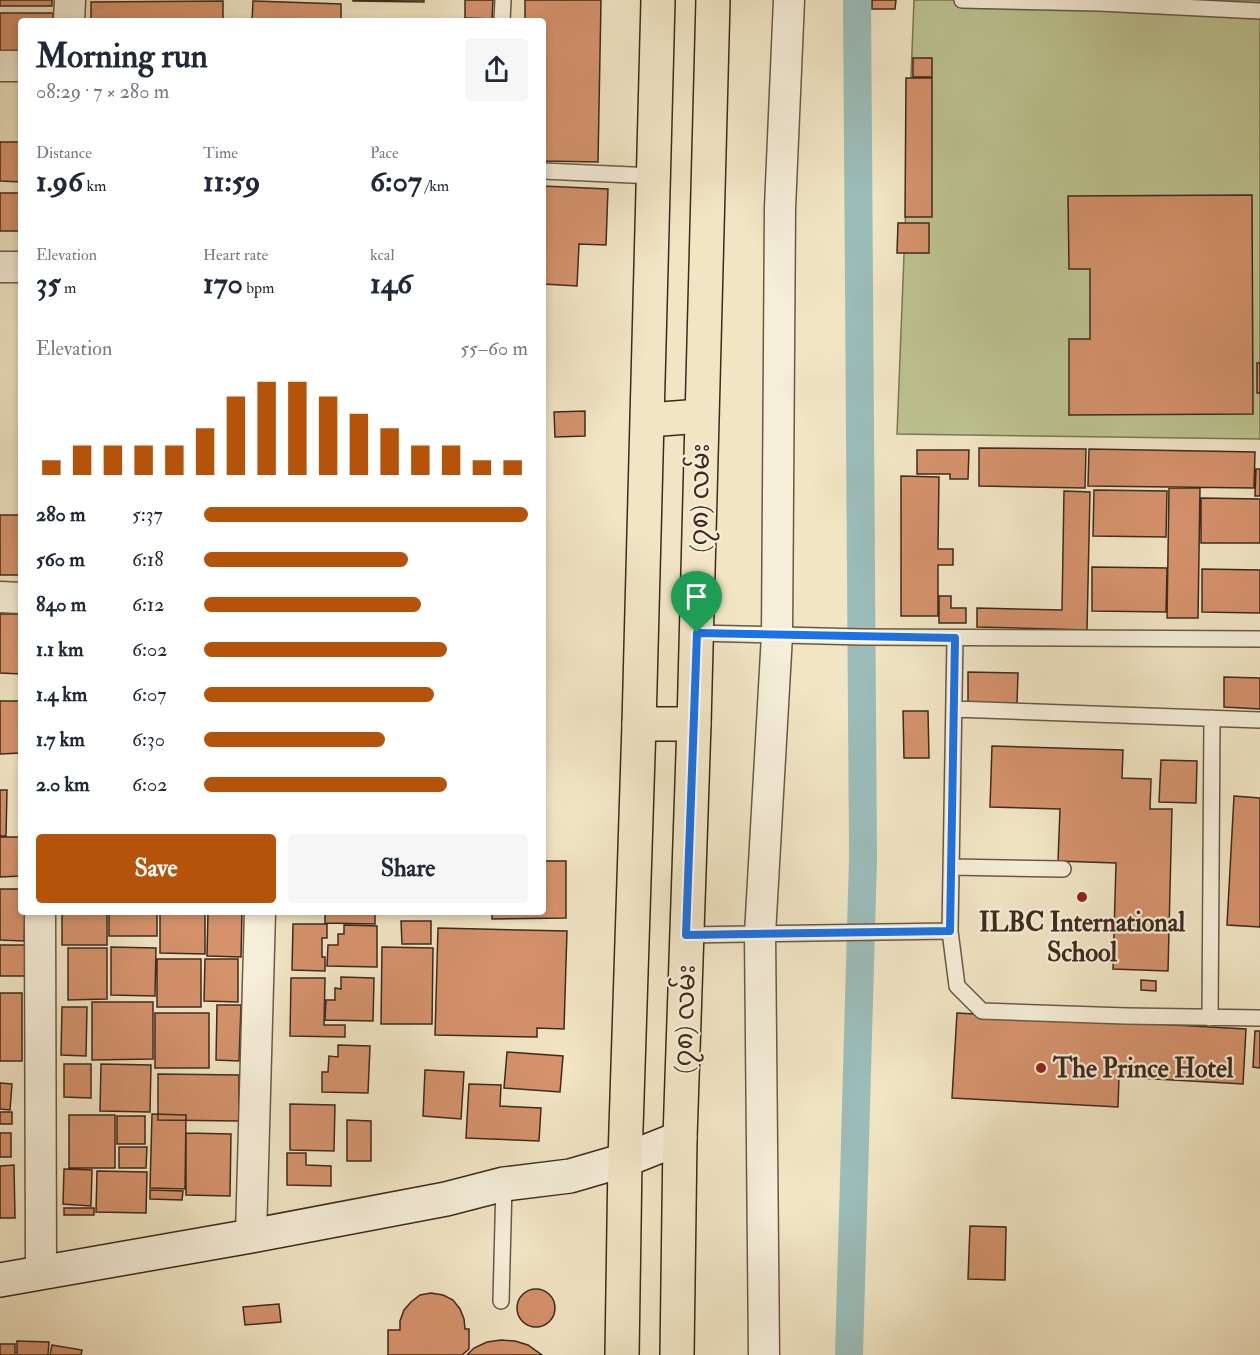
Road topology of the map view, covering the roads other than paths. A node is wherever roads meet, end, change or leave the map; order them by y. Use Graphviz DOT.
graph roads {
  1 [pos="70,0"];
  2 [pos="503,0"];
  3 [pos="658,0"];
  4 [pos="713,0"];
  5 [pos="789,0"];
  6 [pos="962,0"];
  7 [pos="1260,11"];
  8 [pos="69,18"];
  9 [pos="502,18"];
  10 [pos="0,66"];
  11 [pos="18,66"];
  12 [pos="546,171"];
  13 [pos="654,176"];
  14 [pos="0,267"];
  15 [pos="18,267"];
  16 [pos="701,416"];
  17 [pos="648,420"];
  18 [pos="0,597"];
  19 [pos="18,598"];
  20 [pos="697,633"];
  21 [pos="777,635"];
  22 [pos="955,638"];
  23 [pos="1260,639"];
  24 [pos="954,709"];
  25 [pos="1212,718"];
  26 [pos="1260,720"];
  27 [pos="639,724"];
  28 [pos="694,724"];
  29 [pos="951,867"];
  30 [pos="1063,869"];
  31 [pos="40,915"];
  32 [pos="261,915"];
  33 [pos="950,931"];
  34 [pos="760,934"];
  35 [pos="686,935"];
  36 [pos="1210,1018"];
  37 [pos="1260,1018"];
  38 [pos="680,1138"];
  39 [pos="625,1160"];
  40 [pos="504,1184"];
  41 [pos="251,1236"];
  42 [pos="41,1272"];
  43 [pos="0,1280"];
  44 [pos="501,1301"];
  45 [pos="622,1355"];
  46 [pos="677,1355"];
  47 [pos="764,1355"];
  1 -- 8 [label="street"];
  2 -- 9 [label="lane"];
  3 -- 13 [label="main road, (၇၈) လမ်း"];
  4 -- 16 [label="main road, (၇၈) လမ်း"];
  5 -- 21 [label="street"];
  6 -- 7 [label="lane"];
  10 -- 11 [label="street"];
  12 -- 13 [label="lane"];
  13 -- 17 [label="main road, (၇၈) လမ်း"];
  14 -- 15 [label="street"];
  16 -- 17 [label="main road"];
  16 -- 20 [label="main road, (၇၈) လမ်း"];
  17 -- 27 [label="main road, (၇၈) လမ်း"];
  18 -- 19 [label="street"];
  20 -- 21 [label="lane"];
  20 -- 28 [label="main road, (၇၈) လမ်း"];
  21 -- 22 [label="lane"];
  21 -- 34 [label="street"];
  22 -- 23 [label="lane"];
  22 -- 24 [label="lane"];
  24 -- 25 [label="lane"];
  24 -- 29 [label="lane"];
  25 -- 26 [label="lane"];
  25 -- 36 [label="lane"];
  27 -- 28 [label="main road"];
  27 -- 39 [label="main road, (၇၈) လမ်း"];
  28 -- 35 [label="main road, (၇၈) လမ်း"];
  29 -- 30 [label="lane"];
  29 -- 33 [label="lane"];
  31 -- 42 [label="street"];
  32 -- 41 [label="street"];
  33 -- 34 [label="lane"];
  33 -- 36 [label="lane"];
  34 -- 35 [label="lane"];
  34 -- 47 [label="street"];
  35 -- 38 [label="main road, (၇၈) လမ်း"];
  36 -- 37 [label="lane"];
  38 -- 39 [label="street"];
  38 -- 46 [label="main road, (၇၈) လမ်း"];
  39 -- 40 [label="street"];
  39 -- 45 [label="main road, (၇၈) လမ်း"];
  40 -- 41 [label="street"];
  40 -- 44 [label="lane"];
  41 -- 42 [label="street"];
  42 -- 43 [label="street"];
}
